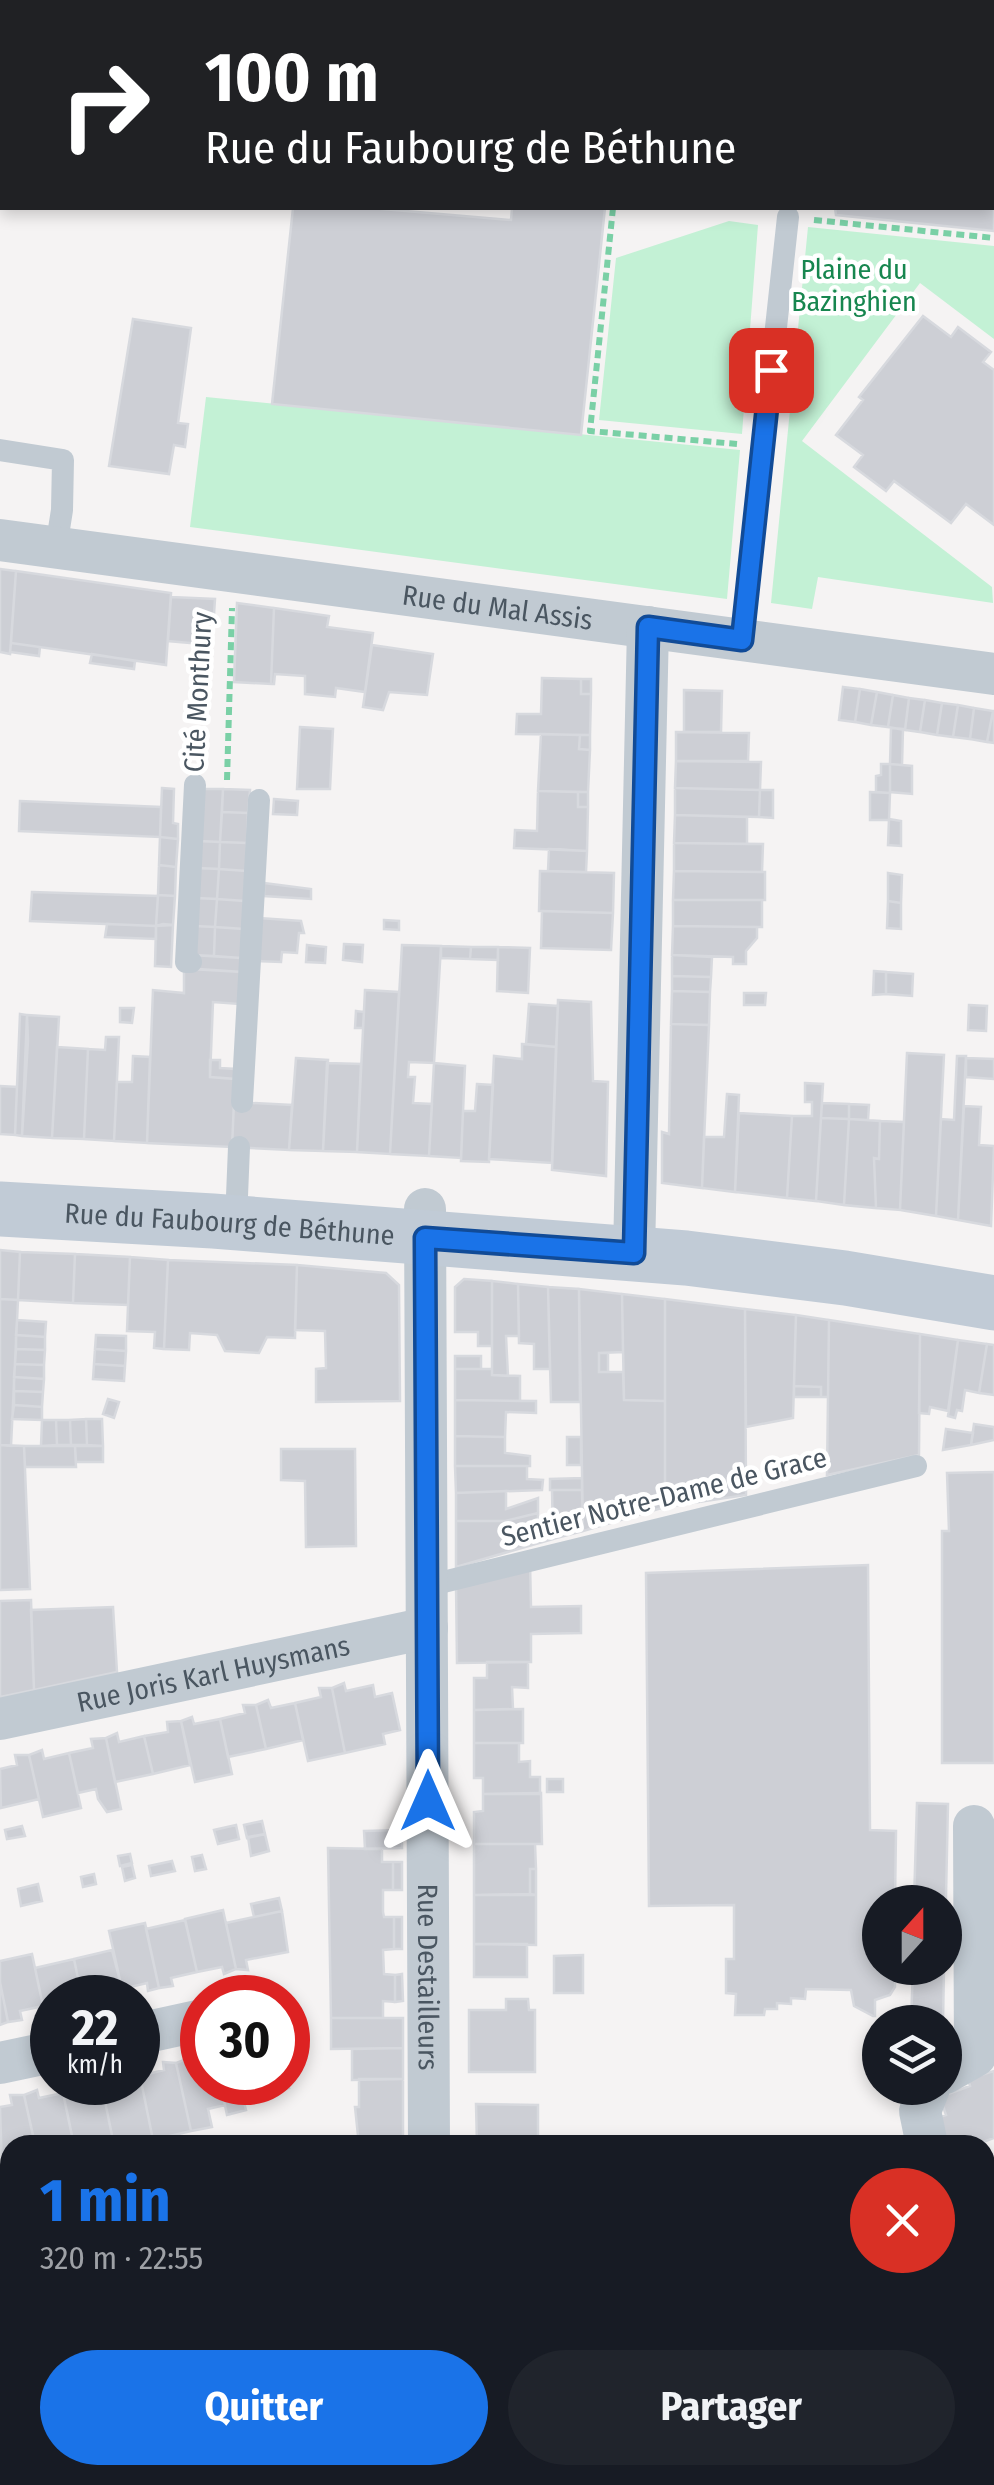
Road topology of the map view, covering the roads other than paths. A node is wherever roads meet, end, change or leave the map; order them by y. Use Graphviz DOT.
graph roads {
  1 [pos="788,218"];
  2 [pos="0,450"];
  3 [pos="0,540"];
  4 [pos="56,548"];
  5 [pos="648,627"];
  6 [pos="742,640"];
  7 [pos="994,674"];
  8 [pos="195,785"];
  9 [pos="259,800"];
  10 [pos="192,962"];
  11 [pos="242,1102"];
  12 [pos="0,1183"];
  13 [pos="0,1208"];
  14 [pos="425,1223"];
  15 [pos="634,1240"];
  16 [pos="994,1273"];
  17 [pos="994,1303"];
  18 [pos="916,1466"];
  19 [pos="427,1607"];
  20 [pos="0,1720"];
  21 [pos="974,1826"];
  22 [pos="30,2057"];
  23 [pos="962,2063"];
  24 [pos="0,2064"];
  25 [pos="922,2105"];
  26 [pos="429,2135"];
  27 [pos="925,2135"];
  1 -- 6 [label="lane"];
  2 -- 4 [label="lane"];
  3 -- 4 [label="street, Rue du Mal Assis"];
  4 -- 5 [label="street, Rue du Mal Assis"];
  5 -- 6 [label="street, Rue du Mal Assis"];
  5 -- 15 [label="street"];
  6 -- 7 [label="street, Rue du Mal Assis"];
  8 -- 10 [label="lane, Cité Monthury"];
  9 -- 11 [label="lane"];
  12 -- 14 [label="main road, Rue du Faubourg de Béthune"];
  13 -- 14 [label="main road, Rue du Faubourg de Béthune"];
  14 -- 15 [label="main road, Rue du Faubourg de Béthune"];
  14 -- 19 [label="street, Rue Destailleurs"];
  15 -- 16 [label="main road, Rue du Faubourg de Béthune"];
  15 -- 17 [label="main road, Rue du Faubourg de Béthune"];
  18 -- 19 [label="lane, Sentier Notre-Dame de Grace"];
  19 -- 20 [label="street, Rue Joris Karl Huysmans"];
  19 -- 26 [label="street, Rue Destailleurs"];
  21 -- 23 [label="street"];
  22 -- 24 [label="street"];
  25 -- 27 [label="street"];
}
